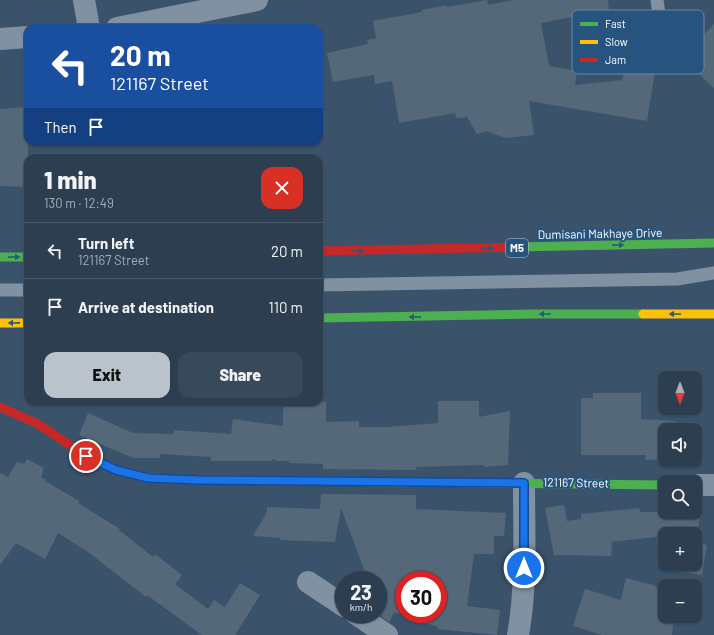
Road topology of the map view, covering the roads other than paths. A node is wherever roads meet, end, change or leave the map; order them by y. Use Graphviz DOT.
graph roads {
  1 [pos="84,0"];
  2 [pos="257,0"];
  3 [pos="658,0"];
  4 [pos="659,10"];
  5 [pos="88,24"];
  6 [pos="137,24"];
  7 [pos="24,37"];
  8 [pos="0,39"];
  9 [pos="714,243"];
  10 [pos="323,251"];
  11 [pos="24,256"];
  12 [pos="0,257"];
  13 [pos="714,273"];
  14 [pos="677,278"];
  15 [pos="714,283"];
  16 [pos="323,285"];
  17 [pos="0,290"];
  18 [pos="24,290"];
  19 [pos="714,314"];
  20 [pos="323,318"];
  21 [pos="0,323"];
  22 [pos="24,323"];
  23 [pos="0,407"];
  24 [pos="524,483"];
  25 [pos="658,484"];
  26 [pos="702,485"];
  27 [pos="714,485"];
  28 [pos="308,582"];
  29 [pos="335,600"];
  30 [pos="369,623"];
  31 [pos="387,635"];
  32 [pos="518,635"];
  1 -- 5 [label="street"];
  2 -- 6 [label="street"];
  3 -- 4 [label="lane"];
  7 -- 8 [label="street"];
  10 -- 9 [label="main road, Dumisani Makhaye Drive / M5, one-way"];
  12 -- 11 [label="main road, one-way"];
  13 -- 14 [label="lane"];
  14 -- 15 [label="lane"];
  14 -- 16 [label="lane"];
  17 -- 18 [label="lane"];
  19 -- 20 [label="main road, one-way"];
  22 -- 21 [label="main road, one-way"];
  23 -- 24 [label="main road, 121167 Street"];
  24 -- 25 [label="main road, 121167 Street"];
  24 -- 32 [label="street"];
  26 -- 27 [label="street"];
  28 -- 29 [label="street"];
  30 -- 31 [label="street"];
}
